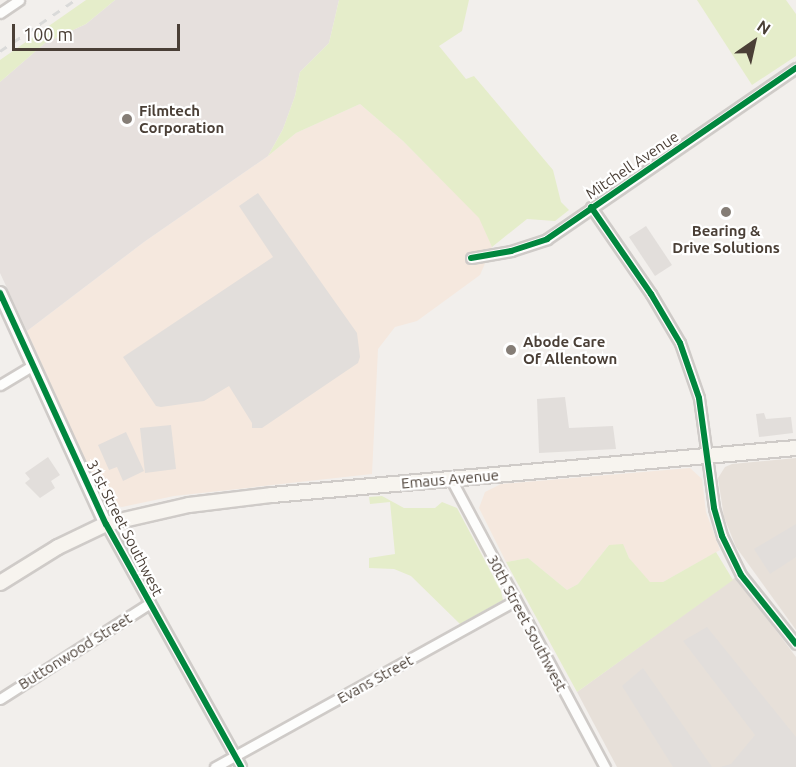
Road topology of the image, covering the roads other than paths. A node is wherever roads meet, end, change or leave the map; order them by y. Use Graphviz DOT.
graph roads {
  1 [pos="19,0"];
  2 [pos="0,13"];
  3 [pos="796,68"];
  4 [pos="591,207"];
  5 [pos="471,258"];
  6 [pos="0,293"];
  7 [pos="33,365"];
  8 [pos="0,385"];
  9 [pos="796,448"];
  10 [pos="707,456"];
  11 [pos="451,479"];
  12 [pos="106,524"];
  13 [pos="0,583"];
  14 [pos="515,602"];
  15 [pos="150,603"];
  16 [pos="796,644"];
  17 [pos="0,699"];
  18 [pos="235,757"];
  19 [pos="602,766"];
  20 [pos="216,767"];
  21 [pos="241,767"];
  1 -- 2 [label="street"];
  3 -- 4 [label="street, Mitchell Avenue"];
  4 -- 5 [label="street, Mitchell Avenue"];
  4 -- 10 [label="street"];
  6 -- 7 [label="street, 31st Street Southwest"];
  7 -- 8 [label="street"];
  7 -- 12 [label="street, 31st Street Southwest"];
  9 -- 10 [label="main road, Emaus Avenue"];
  10 -- 11 [label="main road, Emaus Avenue"];
  10 -- 16 [label="street"];
  11 -- 12 [label="main road, Emaus Avenue"];
  11 -- 14 [label="street, 30th Street Southwest"];
  12 -- 13 [label="main road, Emaus Avenue"];
  12 -- 15 [label="street, 31st Street Southwest"];
  14 -- 18 [label="street, Evans Street"];
  14 -- 19 [label="street, 30th Street Southwest"];
  15 -- 17 [label="street, Buttonwood Street"];
  15 -- 18 [label="street, 31st Street Southwest"];
  18 -- 20 [label="street, Evans Street"];
  18 -- 21 [label="street, 31st Street Southwest"];
}
